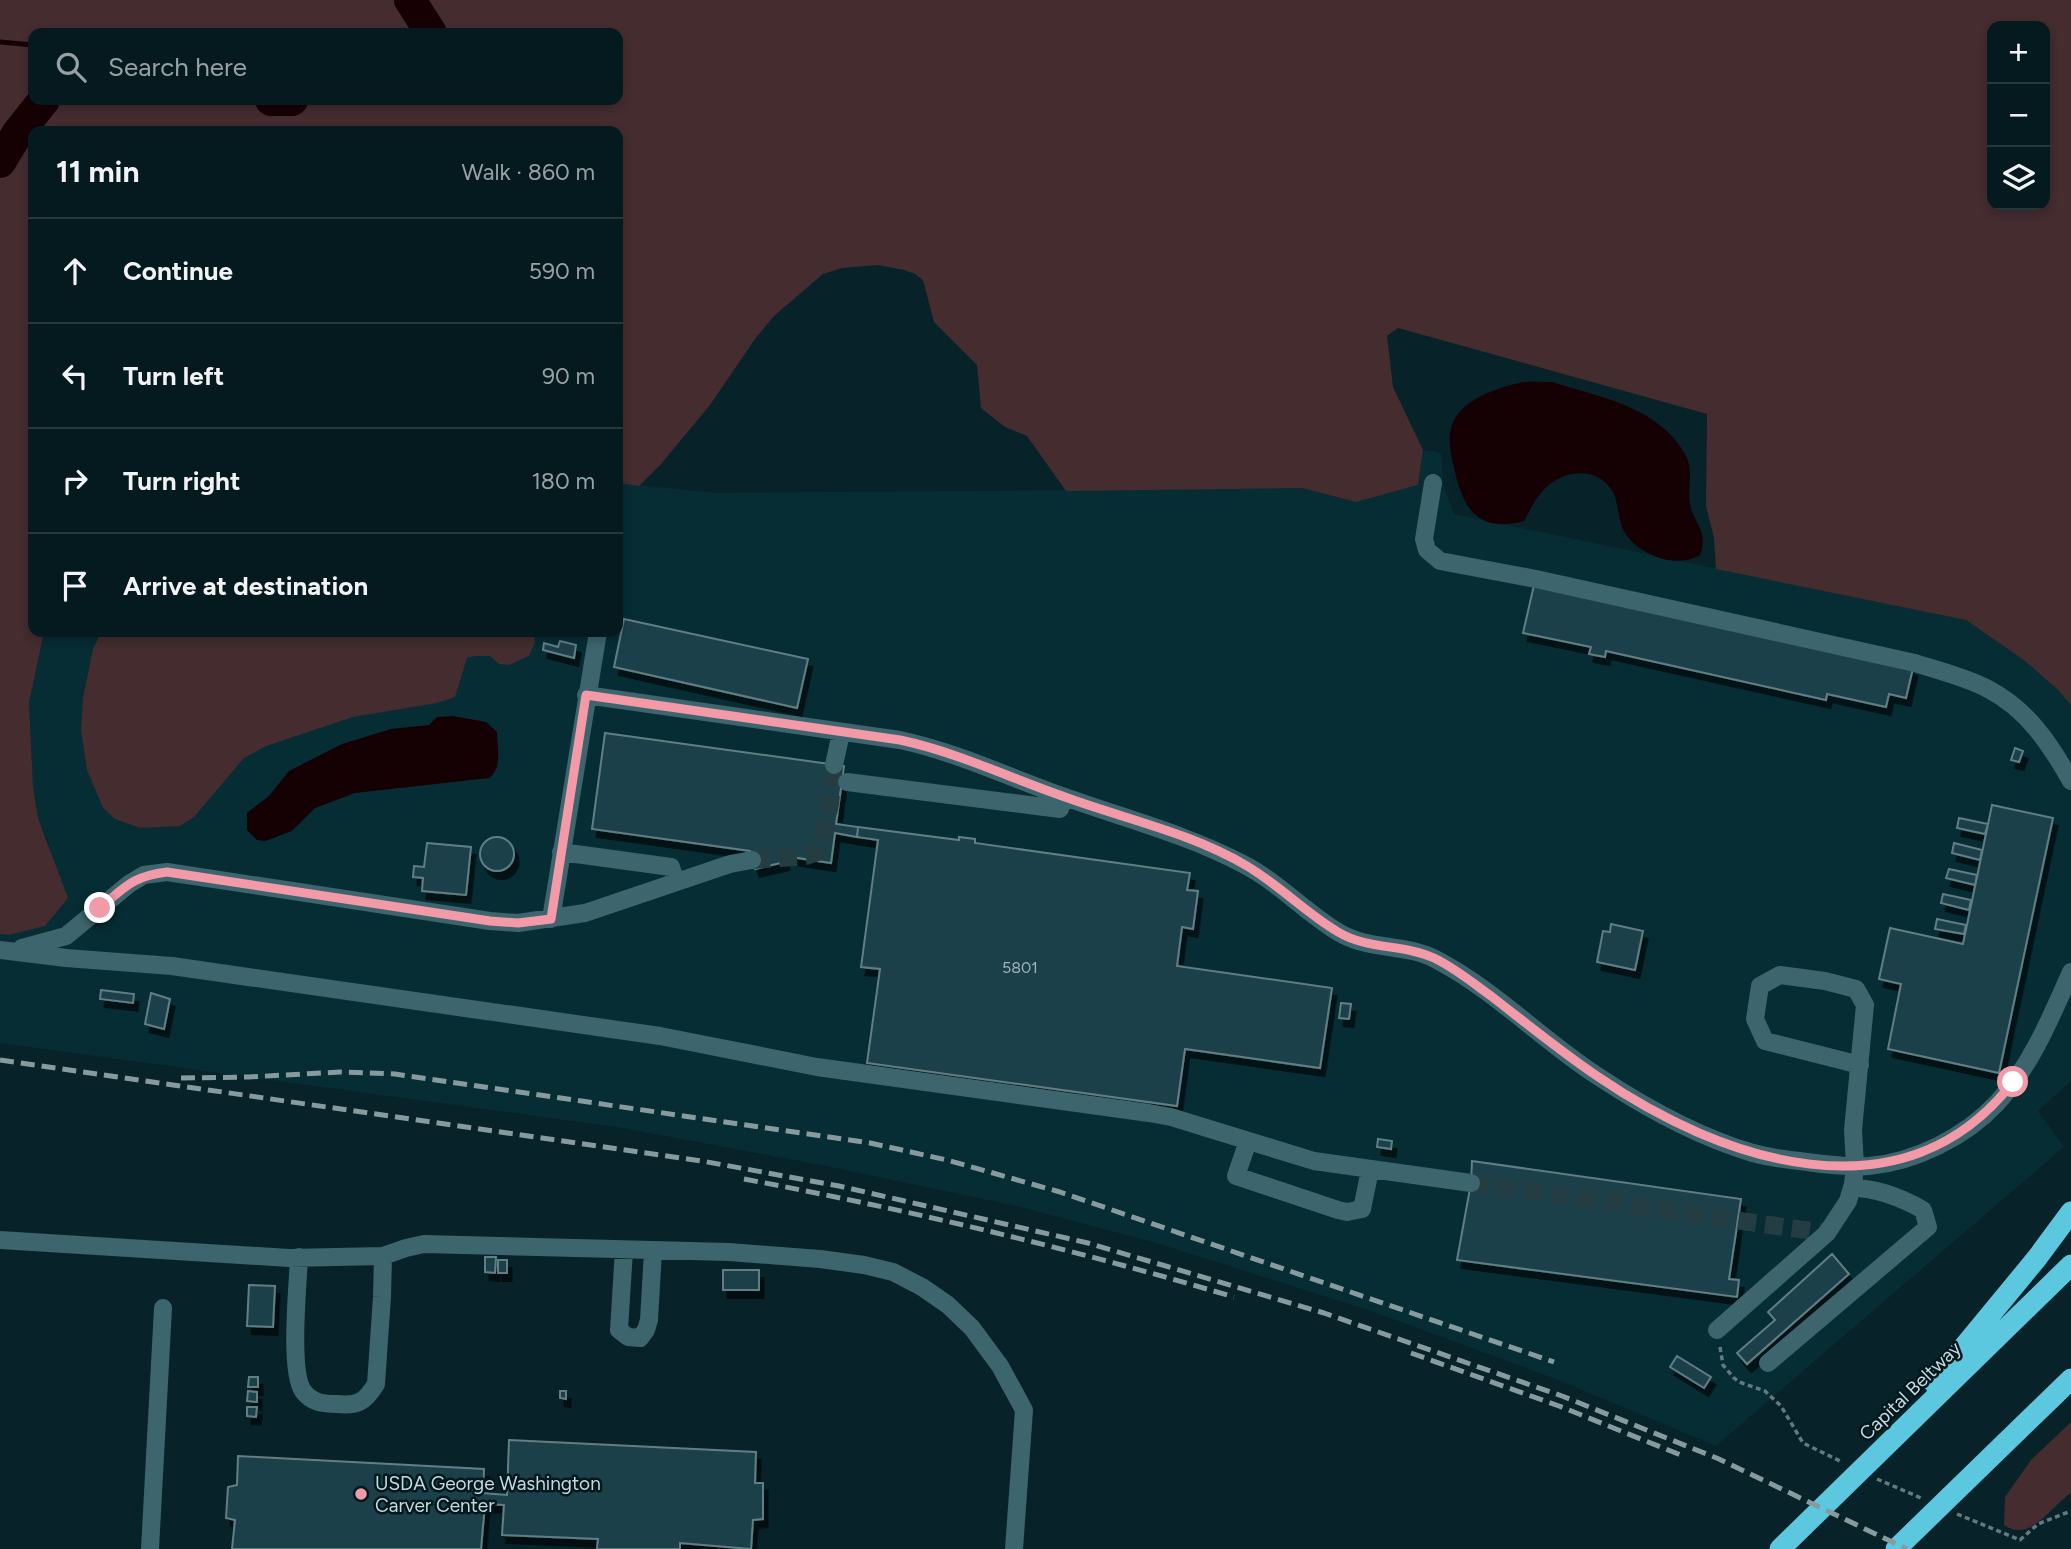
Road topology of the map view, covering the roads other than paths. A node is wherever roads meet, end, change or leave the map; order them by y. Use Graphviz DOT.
graph roads {
  1 [pos="1433,483"];
  2 [pos="597,637"];
  3 [pos="586,695"];
  4 [pos="841,733"];
  5 [pos="834,765"];
  6 [pos="2071,781"];
  7 [pos="847,782"];
  8 [pos="1064,797"];
  9 [pos="561,852"];
  10 [pos="752,860"];
  11 [pos="676,882"];
  12 [pos="551,919"];
  13 [pos="4,950"];
  14 [pos="2071,972"];
  15 [pos="1860,1065"];
  16 [pos="1248,1141"];
  17 [pos="1855,1166"];
  18 [pos="1370,1170"];
  19 [pos="1471,1183"];
  20 [pos="1852,1188"];
  21 [pos="2071,1212"];
  22 [pos="0,1240"];
  23 [pos="624,1250"];
  24 [pos="653,1251"];
  25 [pos="383,1256"];
  26 [pos="299,1257"];
  27 [pos="2071,1265"];
  28 [pos="163,1308"];
  29 [pos="1717,1330"];
  30 [pos="1768,1363"];
  31 [pos="2071,1379"];
  32 [pos="1866,1465"];
  33 [pos="150,1549"];
  34 [pos="1014,1549"];
  35 [pos="1780,1549"];
  36 [pos="1896,1549"];
  1 -- 6 [label="lane"];
  2 -- 3 [label="lane"];
  3 -- 4 [label="lane"];
  3 -- 9 [label="lane"];
  4 -- 5 [label="lane"];
  4 -- 8 [label="lane"];
  7 -- 8 [label="lane"];
  8 -- 17 [label="lane"];
  9 -- 11 [label="lane"];
  9 -- 12 [label="lane"];
  10 -- 11 [label="lane"];
  11 -- 12 [label="lane"];
  12 -- 13 [label="lane"];
  13 -- 16 [label="lane"];
  14 -- 17 [label="lane"];
  15 -- 15 [label="lane"];
  15 -- 17 [label="lane"];
  16 -- 18 [label="lane"];
  16 -- 18 [label="lane"];
  17 -- 20 [label="lane"];
  18 -- 19 [label="lane"];
  20 -- 29 [label="lane"];
  20 -- 30 [label="lane"];
  21 -- 32 [label="highway"];
  22 -- 26 [label="lane"];
  23 -- 24 [label="lane"];
  23 -- 24 [label="lane"];
  23 -- 25 [label="lane"];
  24 -- 34 [label="lane"];
  25 -- 26 [label="lane"];
  25 -- 26 [label="lane"];
  27 -- 32 [label="highway, Capital Beltway"];
  28 -- 33 [label="lane"];
  31 -- 36 [label="highway"];
  32 -- 35 [label="highway, Capital Beltway"];
}
